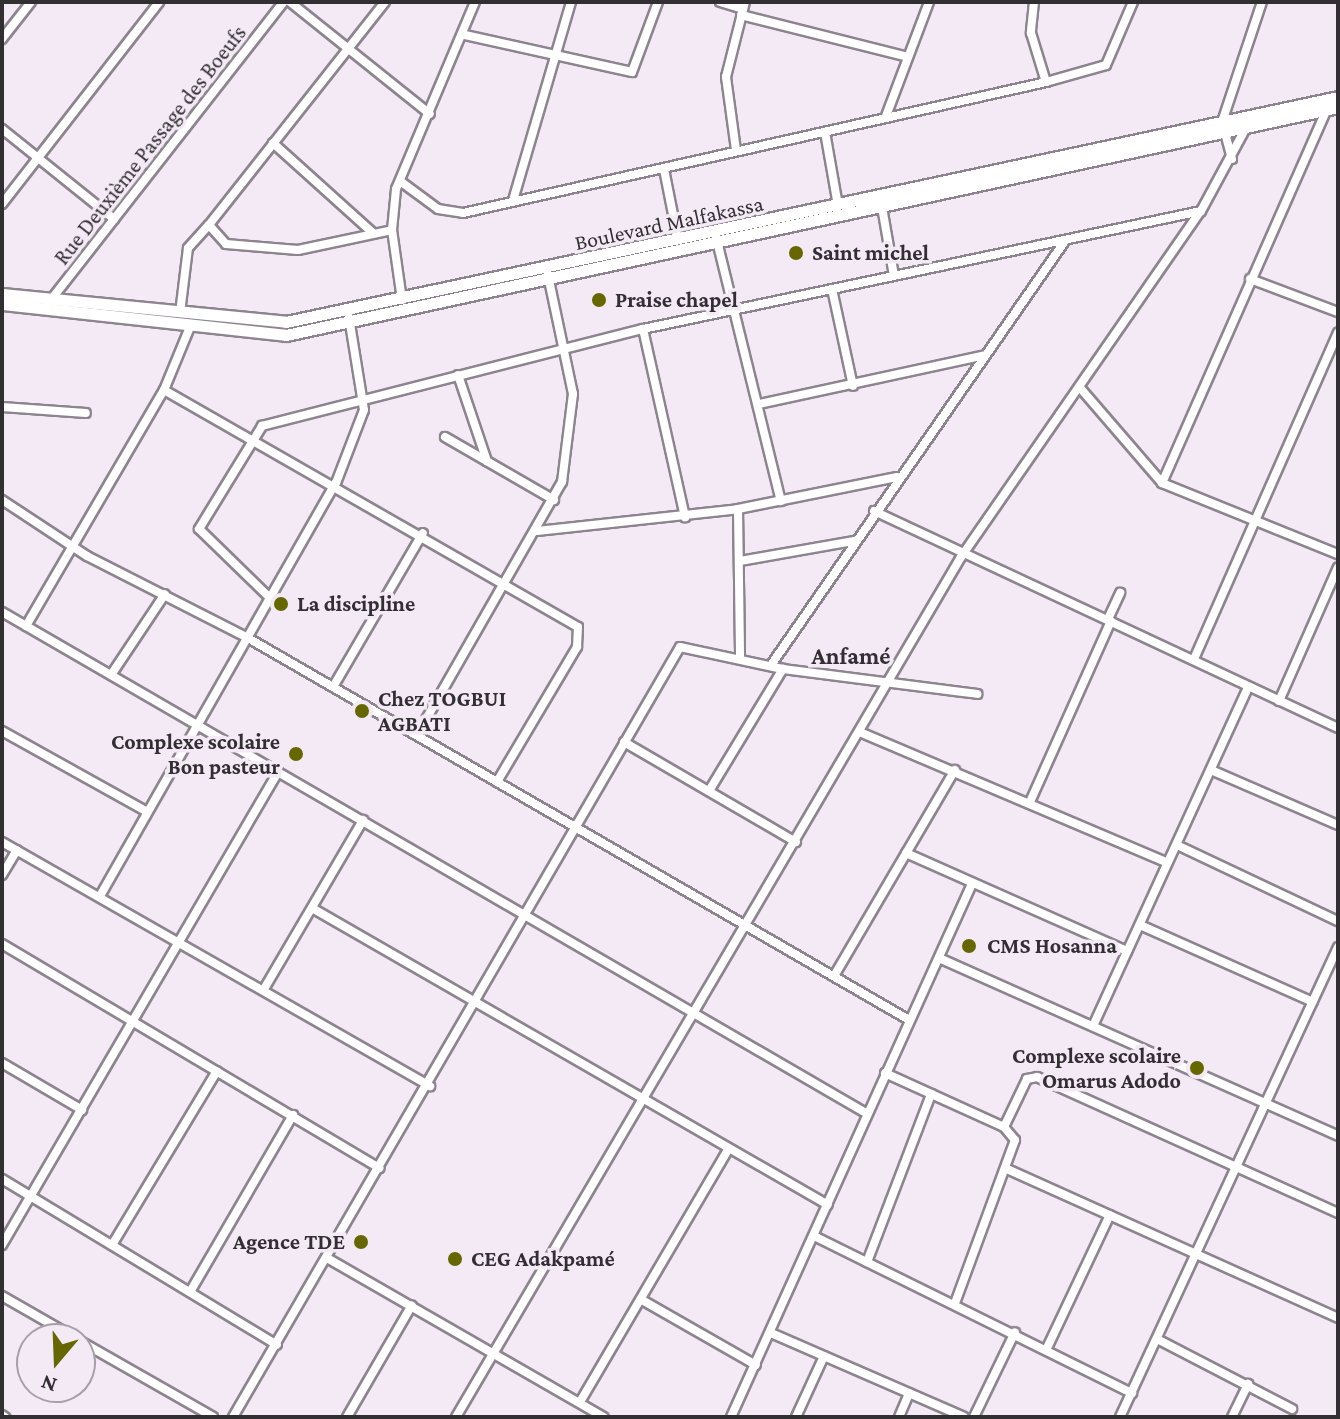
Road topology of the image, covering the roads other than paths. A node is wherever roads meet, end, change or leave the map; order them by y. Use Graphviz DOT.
graph roads {
  1 [pos="31,2"];
  2 [pos="159,2"];
  3 [pos="284,2"];
  4 [pos="290,2"];
  5 [pos="385,2"];
  6 [pos="475,2"];
  7 [pos="571,2"];
  8 [pos="658,2"];
  9 [pos="720,2"];
  10 [pos="929,2"];
  11 [pos="1034,2"];
  12 [pos="1133,2"];
  13 [pos="1262,2"];
  14 [pos="743,9"];
  15 [pos="465,35"];
  16 [pos="2,39"];
  17 [pos="345,47"];
  18 [pos="908,57"];
  19 [pos="556,58"];
  20 [pos="1046,82"];
  21 [pos="1334,103"];
  22 [pos="430,114"];
  23 [pos="886,116"];
  24 [pos="1222,122"];
  25 [pos="1250,122"];
  26 [pos="2,129"];
  27 [pos="825,132"];
  28 [pos="1221,135"];
  29 [pos="273,143"];
  30 [pos="736,150"];
  31 [pos="37,158"];
  32 [pos="1232,159"];
  33 [pos="664,169"];
  34 [pos="400,181"];
  35 [pos="514,197"];
  36 [pos="2,204"];
  37 [pos="838,206"];
  38 [pos="882,207"];
  39 [pos="1201,211"];
  40 [pos="114,219"];
  41 [pos="209,225"];
  42 [pos="392,230"];
  43 [pos="372,232"];
  44 [pos="716,239"];
  45 [pos="1066,240"];
  46 [pos="678,241"];
  47 [pos="548,276"];
  48 [pos="894,276"];
  49 [pos="1250,279"];
  50 [pos="832,289"];
  51 [pos="2,294"];
  52 [pos="402,301"];
  53 [pos="2,304"];
  54 [pos="47,304"];
  55 [pos="734,310"];
  56 [pos="1338,312"];
  57 [pos="180,313"];
  58 [pos="349,318"];
  59 [pos="190,327"];
  60 [pos="643,329"];
  61 [pos="1338,332"];
  62 [pos="562,348"];
  63 [pos="986,354"];
  64 [pos="458,375"];
  65 [pos="853,386"];
  66 [pos="1081,389"];
  67 [pos="164,390"];
  68 [pos="363,399"];
  69 [pos="759,404"];
  70 [pos="2,407"];
  71 [pos="86,413"];
  72 [pos="250,437"];
  73 [pos="445,437"];
  74 [pos="488,461"];
  75 [pos="898,477"];
  76 [pos="336,483"];
  77 [pos="1162,483"];
  78 [pos="2,500"];
  79 [pos="554,500"];
  80 [pos="781,501"];
  81 [pos="738,509"];
  82 [pos="874,511"];
  83 [pos="685,517"];
  84 [pos="1257,521"];
  85 [pos="537,531"];
  86 [pos="423,533"];
  87 [pos="854,541"];
  88 [pos="72,543"];
  89 [pos="1338,554"];
  90 [pos="961,557"];
  91 [pos="740,561"];
  92 [pos="1338,567"];
  93 [pos="506,582"];
  94 [pos="1120,593"];
  95 [pos="165,594"];
  96 [pos="270,598"];
  97 [pos="2,612"];
  98 [pos="1109,620"];
  99 [pos="26,626"];
  100 [pos="248,638"];
  101 [pos="740,657"];
  102 [pos="1194,659"];
  103 [pos="771,665"];
  104 [pos="783,669"];
  105 [pos="111,675"];
  106 [pos="889,684"];
  107 [pos="333,687"];
  108 [pos="1248,687"];
  109 [pos="977,694"];
  110 [pos="1279,701"];
  111 [pos="195,726"];
  112 [pos="1338,728"];
  113 [pos="2,731"];
  114 [pos="862,733"];
  115 [pos="417,735"];
  116 [pos="624,742"];
  117 [pos="955,770"];
  118 [pos="1211,770"];
  119 [pos="278,772"];
  120 [pos="497,782"];
  121 [pos="709,791"];
  122 [pos="1030,802"];
  123 [pos="146,811"];
  124 [pos="363,820"];
  125 [pos="1338,825"];
  126 [pos="575,827"];
  127 [pos="2,842"];
  128 [pos="796,842"];
  129 [pos="1177,845"];
  130 [pos="17,850"];
  131 [pos="906,853"];
  132 [pos="1168,863"];
  133 [pos="2,875"];
  134 [pos="971,886"];
  135 [pos="100,896"];
  136 [pos="312,908"];
  137 [pos="527,917"];
  138 [pos="1338,921"];
  139 [pos="1140,925"];
  140 [pos="748,926"];
  141 [pos="178,942"];
  142 [pos="2,944"];
  143 [pos="1338,947"];
  144 [pos="1127,951"];
  145 [pos="939,958"];
  146 [pos="834,976"];
  147 [pos="264,989"];
  148 [pos="481,1002"];
  149 [pos="1313,1002"];
  150 [pos="697,1013"];
  151 [pos="909,1020"];
  152 [pos="134,1023"];
  153 [pos="1093,1026"];
  154 [pos="2,1063"];
  155 [pos="217,1071"];
  156 [pos="885,1073"];
  157 [pos="430,1086"];
  158 [pos="931,1094"];
  159 [pos="646,1099"];
  160 [pos="1267,1104"];
  161 [pos="82,1110"];
  162 [pos="866,1113"];
  163 [pos="293,1115"];
  164 [pos="1004,1127"];
  165 [pos="1338,1136"];
  166 [pos="728,1150"];
  167 [pos="1239,1167"];
  168 [pos="380,1168"];
  169 [pos="1007,1169"];
  170 [pos="2,1179"];
  171 [pos="31,1196"];
  172 [pos="828,1205"];
  173 [pos="1338,1213"];
  174 [pos="1110,1215"];
  175 [pos="814,1236"];
  176 [pos="2,1245"];
  177 [pos="112,1245"];
  178 [pos="1200,1254"];
  179 [pos="327,1258"];
  180 [pos="867,1262"];
  181 [pos="190,1292"];
  182 [pos="2,1296"];
  183 [pos="642,1300"];
  184 [pos="955,1303"];
  185 [pos="412,1305"];
  186 [pos="1338,1318"];
  187 [pos="49,1323"];
  188 [pos="1015,1332"];
  189 [pos="771,1333"];
  190 [pos="1159,1340"];
  191 [pos="277,1345"];
  192 [pos="1047,1348"];
  193 [pos="96,1350"];
  194 [pos="493,1353"];
  195 [pos="824,1356"];
  196 [pos="756,1365"];
  197 [pos="1248,1384"];
  198 [pos="909,1393"];
  199 [pos="1132,1393"];
  200 [pos="580,1402"];
  201 [pos="1292,1409"];
  202 [pos="213,1417"];
  203 [pos="233,1417"];
  204 [pos="347,1417"];
  205 [pos="456,1417"];
  206 [pos="603,1417"];
  207 [pos="731,1417"];
  208 [pos="796,1417"];
  209 [pos="899,1417"];
  210 [pos="964,1417"];
  211 [pos="974,1417"];
  212 [pos="1120,1417"];
  213 [pos="1232,1417"];
  1 -- 16 [label="street"];
  2 -- 31 [label="street"];
  3 -- 40 [label="street, Rue Deuxième Passage des Boeufs"];
  4 -- 17 [label="street"];
  5 -- 17 [label="street"];
  6 -- 15 [label="street"];
  7 -- 19 [label="street"];
  8 -- 19 [label="street"];
  9 -- 14 [label="street"];
  10 -- 18 [label="street"];
  11 -- 20 [label="street"];
  12 -- 20 [label="street"];
  13 -- 24 [label="street"];
  14 -- 18 [label="street"];
  14 -- 30 [label="street"];
  15 -- 19 [label="street"];
  15 -- 22 [label="street"];
  17 -- 22 [label="street"];
  17 -- 29 [label="street"];
  18 -- 23 [label="street"];
  19 -- 35 [label="street"];
  20 -- 23 [label="street"];
  21 -- 25 [label="main road, Boulevard Malfakassa"];
  21 -- 49 [label="street"];
  22 -- 34 [label="street"];
  23 -- 27 [label="street"];
  24 -- 25 [label="main road, Boulevard Malfakassa"];
  24 -- 28 [label="street"];
  24 -- 37 [label="main road, Boulevard Malfakassa"];
  25 -- 28 [label="main road, Boulevard Malfakassa"];
  25 -- 32 [label="street"];
  26 -- 31 [label="street"];
  27 -- 30 [label="street"];
  27 -- 37 [label="street"];
  28 -- 32 [label="street"];
  28 -- 38 [label="main road, Boulevard Malfakassa"];
  29 -- 41 [label="street"];
  29 -- 43 [label="street"];
  30 -- 33 [label="street"];
  31 -- 36 [label="street"];
  31 -- 40 [label="street"];
  32 -- 39 [label="street"];
  33 -- 35 [label="street"];
  33 -- 46 [label="street"];
  34 -- 35 [label="street"];
  34 -- 42 [label="street"];
  37 -- 44 [label="main road, Boulevard Malfakassa"];
  38 -- 44 [label="main road, Boulevard Malfakassa"];
  38 -- 48 [label="street"];
  39 -- 45 [label="street"];
  39 -- 66 [label="street"];
  40 -- 54 [label="street, Rue Deuxième Passage des Boeufs"];
  41 -- 43 [label="street"];
  41 -- 57 [label="street"];
  42 -- 43 [label="street"];
  42 -- 52 [label="street"];
  44 -- 46 [label="main road, Boulevard Malfakassa"];
  44 -- 47 [label="main road, Boulevard Malfakassa"];
  44 -- 55 [label="street"];
  45 -- 48 [label="street"];
  45 -- 63 [label="street"];
  46 -- 47 [label="main road, Boulevard Malfakassa"];
  47 -- 52 [label="main road, Boulevard Malfakassa"];
  47 -- 58 [label="main road, Boulevard Malfakassa"];
  47 -- 62 [label="street"];
  48 -- 50 [label="street"];
  49 -- 56 [label="street"];
  49 -- 77 [label="street"];
  50 -- 55 [label="street"];
  50 -- 65 [label="street"];
  51 -- 54 [label="main road, Boulevard Malfakassa"];
  52 -- 58 [label="main road, Boulevard Malfakassa"];
  53 -- 54 [label="main road"];
  54 -- 57 [label="main road, Boulevard Malfakassa"];
  54 -- 59 [label="main road, Boulevard Malfakassa"];
  55 -- 60 [label="street"];
  55 -- 69 [label="street"];
  57 -- 58 [label="main road, Boulevard Malfakassa"];
  58 -- 59 [label="main road, Boulevard Malfakassa"];
  58 -- 68 [label="street"];
  59 -- 67 [label="street"];
  60 -- 62 [label="street"];
  60 -- 83 [label="street"];
  61 -- 84 [label="street"];
  62 -- 64 [label="street"];
  62 -- 79 [label="street"];
  63 -- 65 [label="street"];
  63 -- 75 [label="street"];
  64 -- 68 [label="street"];
  64 -- 74 [label="street"];
  65 -- 69 [label="street"];
  66 -- 77 [label="street"];
  66 -- 90 [label="street"];
  67 -- 72 [label="street"];
  67 -- 88 [label="street"];
  68 -- 72 [label="street"];
  68 -- 76 [label="street"];
  69 -- 80 [label="street"];
  70 -- 71 [label="street"];
  72 -- 76 [label="street"];
  72 -- 96 [label="street"];
  73 -- 74 [label="street"];
  74 -- 79 [label="street"];
  75 -- 80 [label="street"];
  75 -- 82 [label="street"];
  76 -- 86 [label="street"];
  76 -- 96 [label="street"];
  77 -- 84 [label="street"];
  78 -- 88 [label="street"];
  79 -- 85 [label="street"];
  80 -- 81 [label="street"];
  81 -- 83 [label="street"];
  81 -- 91 [label="street"];
  82 -- 87 [label="street"];
  82 -- 90 [label="street"];
  83 -- 85 [label="street"];
  84 -- 89 [label="street"];
  84 -- 102 [label="street"];
  85 -- 93 [label="street"];
  86 -- 93 [label="street"];
  86 -- 107 [label="street"];
  87 -- 91 [label="street"];
  87 -- 103 [label="street"];
  88 -- 95 [label="street"];
  88 -- 99 [label="street"];
  90 -- 98 [label="street"];
  90 -- 106 [label="street"];
  91 -- 101 [label="street"];
  92 -- 110 [label="street"];
  93 -- 115 [label="street"];
  93 -- 120 [label="street"];
  94 -- 98 [label="street"];
  95 -- 100 [label="street"];
  95 -- 105 [label="street"];
  96 -- 100 [label="street"];
  97 -- 99 [label="street"];
  98 -- 102 [label="street"];
  98 -- 122 [label="street"];
  99 -- 105 [label="street"];
  100 -- 107 [label="street"];
  100 -- 111 [label="street"];
  101 -- 103 [label="street"];
  101 -- 116 [label="street"];
  102 -- 108 [label="street"];
  103 -- 104 [label="street"];
  104 -- 106 [label="street"];
  104 -- 121 [label="street"];
  105 -- 111 [label="street"];
  106 -- 109 [label="street"];
  106 -- 114 [label="street"];
  107 -- 115 [label="street"];
  108 -- 110 [label="street"];
  108 -- 118 [label="street"];
  110 -- 112 [label="street"];
  111 -- 119 [label="street"];
  111 -- 123 [label="street"];
  113 -- 123 [label="street"];
  114 -- 117 [label="street"];
  114 -- 128 [label="street"];
  115 -- 120 [label="street"];
  116 -- 121 [label="street"];
  116 -- 126 [label="street"];
  117 -- 122 [label="street"];
  117 -- 131 [label="street"];
  118 -- 125 [label="street"];
  118 -- 129 [label="street"];
  119 -- 124 [label="street"];
  119 -- 141 [label="street"];
  120 -- 126 [label="street"];
  121 -- 128 [label="street"];
  122 -- 132 [label="street"];
  123 -- 135 [label="street"];
  124 -- 136 [label="street"];
  124 -- 137 [label="street"];
  126 -- 137 [label="street"];
  126 -- 140 [label="street"];
  127 -- 130 [label="street"];
  128 -- 140 [label="street"];
  129 -- 132 [label="street"];
  129 -- 138 [label="street"];
  130 -- 133 [label="street"];
  130 -- 135 [label="street"];
  131 -- 134 [label="street"];
  131 -- 146 [label="street"];
  132 -- 139 [label="street"];
  134 -- 144 [label="street"];
  134 -- 145 [label="street"];
  135 -- 141 [label="street"];
  136 -- 147 [label="street"];
  136 -- 148 [label="street"];
  137 -- 148 [label="street"];
  137 -- 150 [label="street"];
  139 -- 144 [label="street"];
  139 -- 149 [label="street"];
  140 -- 146 [label="street"];
  140 -- 150 [label="street"];
  141 -- 147 [label="street"];
  141 -- 152 [label="street"];
  142 -- 152 [label="street"];
  143 -- 149 [label="street"];
  144 -- 153 [label="street"];
  145 -- 151 [label="street"];
  145 -- 153 [label="street"];
  146 -- 151 [label="street"];
  147 -- 157 [label="street"];
  148 -- 157 [label="street"];
  148 -- 159 [label="street"];
  149 -- 160 [label="street"];
  150 -- 159 [label="street"];
  150 -- 162 [label="street"];
  151 -- 156 [label="street"];
  152 -- 155 [label="street"];
  152 -- 161 [label="street"];
  153 -- 160 [label="street"];
  154 -- 161 [label="street"];
  155 -- 163 [label="street"];
  155 -- 177 [label="street"];
  156 -- 158 [label="street"];
  156 -- 162 [label="street"];
  157 -- 168 [label="street"];
  158 -- 164 [label="street"];
  158 -- 180 [label="street"];
  159 -- 166 [label="street"];
  159 -- 194 [label="street"];
  160 -- 165 [label="street"];
  160 -- 167 [label="street"];
  161 -- 171 [label="street"];
  162 -- 172 [label="street"];
  163 -- 168 [label="street"];
  163 -- 181 [label="street"];
  164 -- 167 [label="street"];
  164 -- 169 [label="street"];
  166 -- 172 [label="street"];
  166 -- 183 [label="street"];
  167 -- 173 [label="street"];
  167 -- 178 [label="street"];
  168 -- 179 [label="street"];
  169 -- 174 [label="street"];
  169 -- 184 [label="street"];
  170 -- 171 [label="street"];
  171 -- 176 [label="street"];
  171 -- 177 [label="street"];
  172 -- 175 [label="street"];
  174 -- 178 [label="street"];
  174 -- 192 [label="street"];
  175 -- 180 [label="street"];
  175 -- 189 [label="street"];
  177 -- 181 [label="street"];
  178 -- 186 [label="street"];
  178 -- 190 [label="street"];
  179 -- 185 [label="street"];
  179 -- 191 [label="street"];
  180 -- 184 [label="street"];
  181 -- 191 [label="street"];
  182 -- 187 [label="street"];
  183 -- 196 [label="street"];
  183 -- 200 [label="street"];
  184 -- 188 [label="street"];
  185 -- 194 [label="street"];
  185 -- 204 [label="street"];
  188 -- 192 [label="street"];
  188 -- 211 [label="street"];
  189 -- 195 [label="street"];
  189 -- 196 [label="street"];
  190 -- 197 [label="street"];
  190 -- 199 [label="street"];
  191 -- 203 [label="street"];
  192 -- 199 [label="street"];
  193 -- 202 [label="street"];
  194 -- 200 [label="street"];
  194 -- 205 [label="street"];
  195 -- 198 [label="street"];
  195 -- 208 [label="street"];
  196 -- 207 [label="street"];
  197 -- 201 [label="street"];
  197 -- 213 [label="street"];
  198 -- 209 [label="street"];
  198 -- 210 [label="street"];
  199 -- 212 [label="street"];
  200 -- 206 [label="street"];
}
